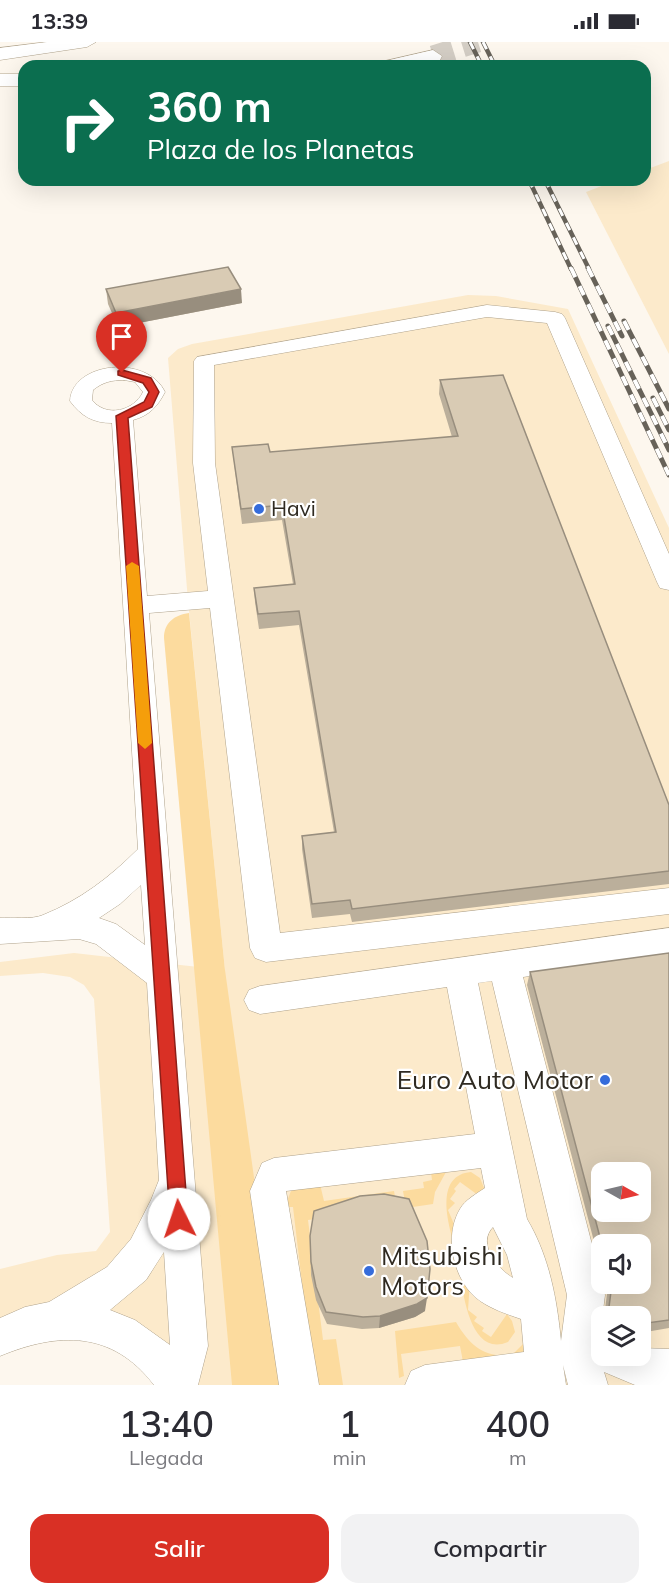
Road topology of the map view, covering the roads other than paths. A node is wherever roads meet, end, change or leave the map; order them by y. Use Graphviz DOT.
graph roads {
  1 [pos="15,42"];
  2 [pos="87,42"];
  3 [pos="0,44"];
  4 [pos="0,54"];
  5 [pos="434,56"];
  6 [pos="416,60"];
  7 [pos="0,80"];
  8 [pos="18,80"];
  9 [pos="122,416"];
  10 [pos="669,582"];
  11 [pos="221,598"];
  12 [pos="135,606"];
  13 [pos="153,853"];
  14 [pos="669,901"];
  15 [pos="36,927"];
  16 [pos="0,931"];
  17 [pos="669,942"];
  18 [pos="504,965"];
  19 [pos="460,971"];
  20 [pos="162,976"];
  21 [pos="260,1000"];
  22 [pos="495,1149"];
  23 [pos="176,1181"];
  24 [pos="504,1196"];
  25 [pos="538,1306"];
  26 [pos="591,1317"];
  27 [pos="55,1319"];
  28 [pos="0,1337"];
  29 [pos="591,1348"];
  30 [pos="636,1366"];
  31 [pos="669,1368"];
  32 [pos="545,1376"];
  33 [pos="177,1384"];
  34 [pos="298,1385"];
  35 [pos="425,1385"];
  36 [pos="588,1385"];
  1 -- 3 [label="highway"];
  2 -- 4 [label="highway"];
  5 -- 6 [label="highway"];
  7 -- 8 [label="highway"];
  9 -- 12 [label="street"];
  10 -- 11 [label="street"];
  11 -- 12 [label="street"];
  11 -- 14 [label="street"];
  12 -- 13 [label="street"];
  13 -- 15 [label="street"];
  13 -- 20 [label="street"];
  15 -- 16 [label="street"];
  15 -- 20 [label="street"];
  17 -- 18 [label="street"];
  18 -- 19 [label="street"];
  18 -- 26 [label="street"];
  19 -- 21 [label="street"];
  19 -- 22 [label="street"];
  20 -- 23 [label="street"];
  22 -- 24 [label="street"];
  22 -- 34 [label="street"];
  23 -- 27 [label="street"];
  23 -- 33 [label="street"];
  24 -- 25 [label="street"];
  24 -- 25 [label="street"];
  25 -- 32 [label="street"];
  27 -- 28 [label="street"];
  27 -- 33 [label="street"];
  29 -- 36 [label="street"];
  30 -- 31 [label="street"];
  32 -- 35 [label="street"];
}
